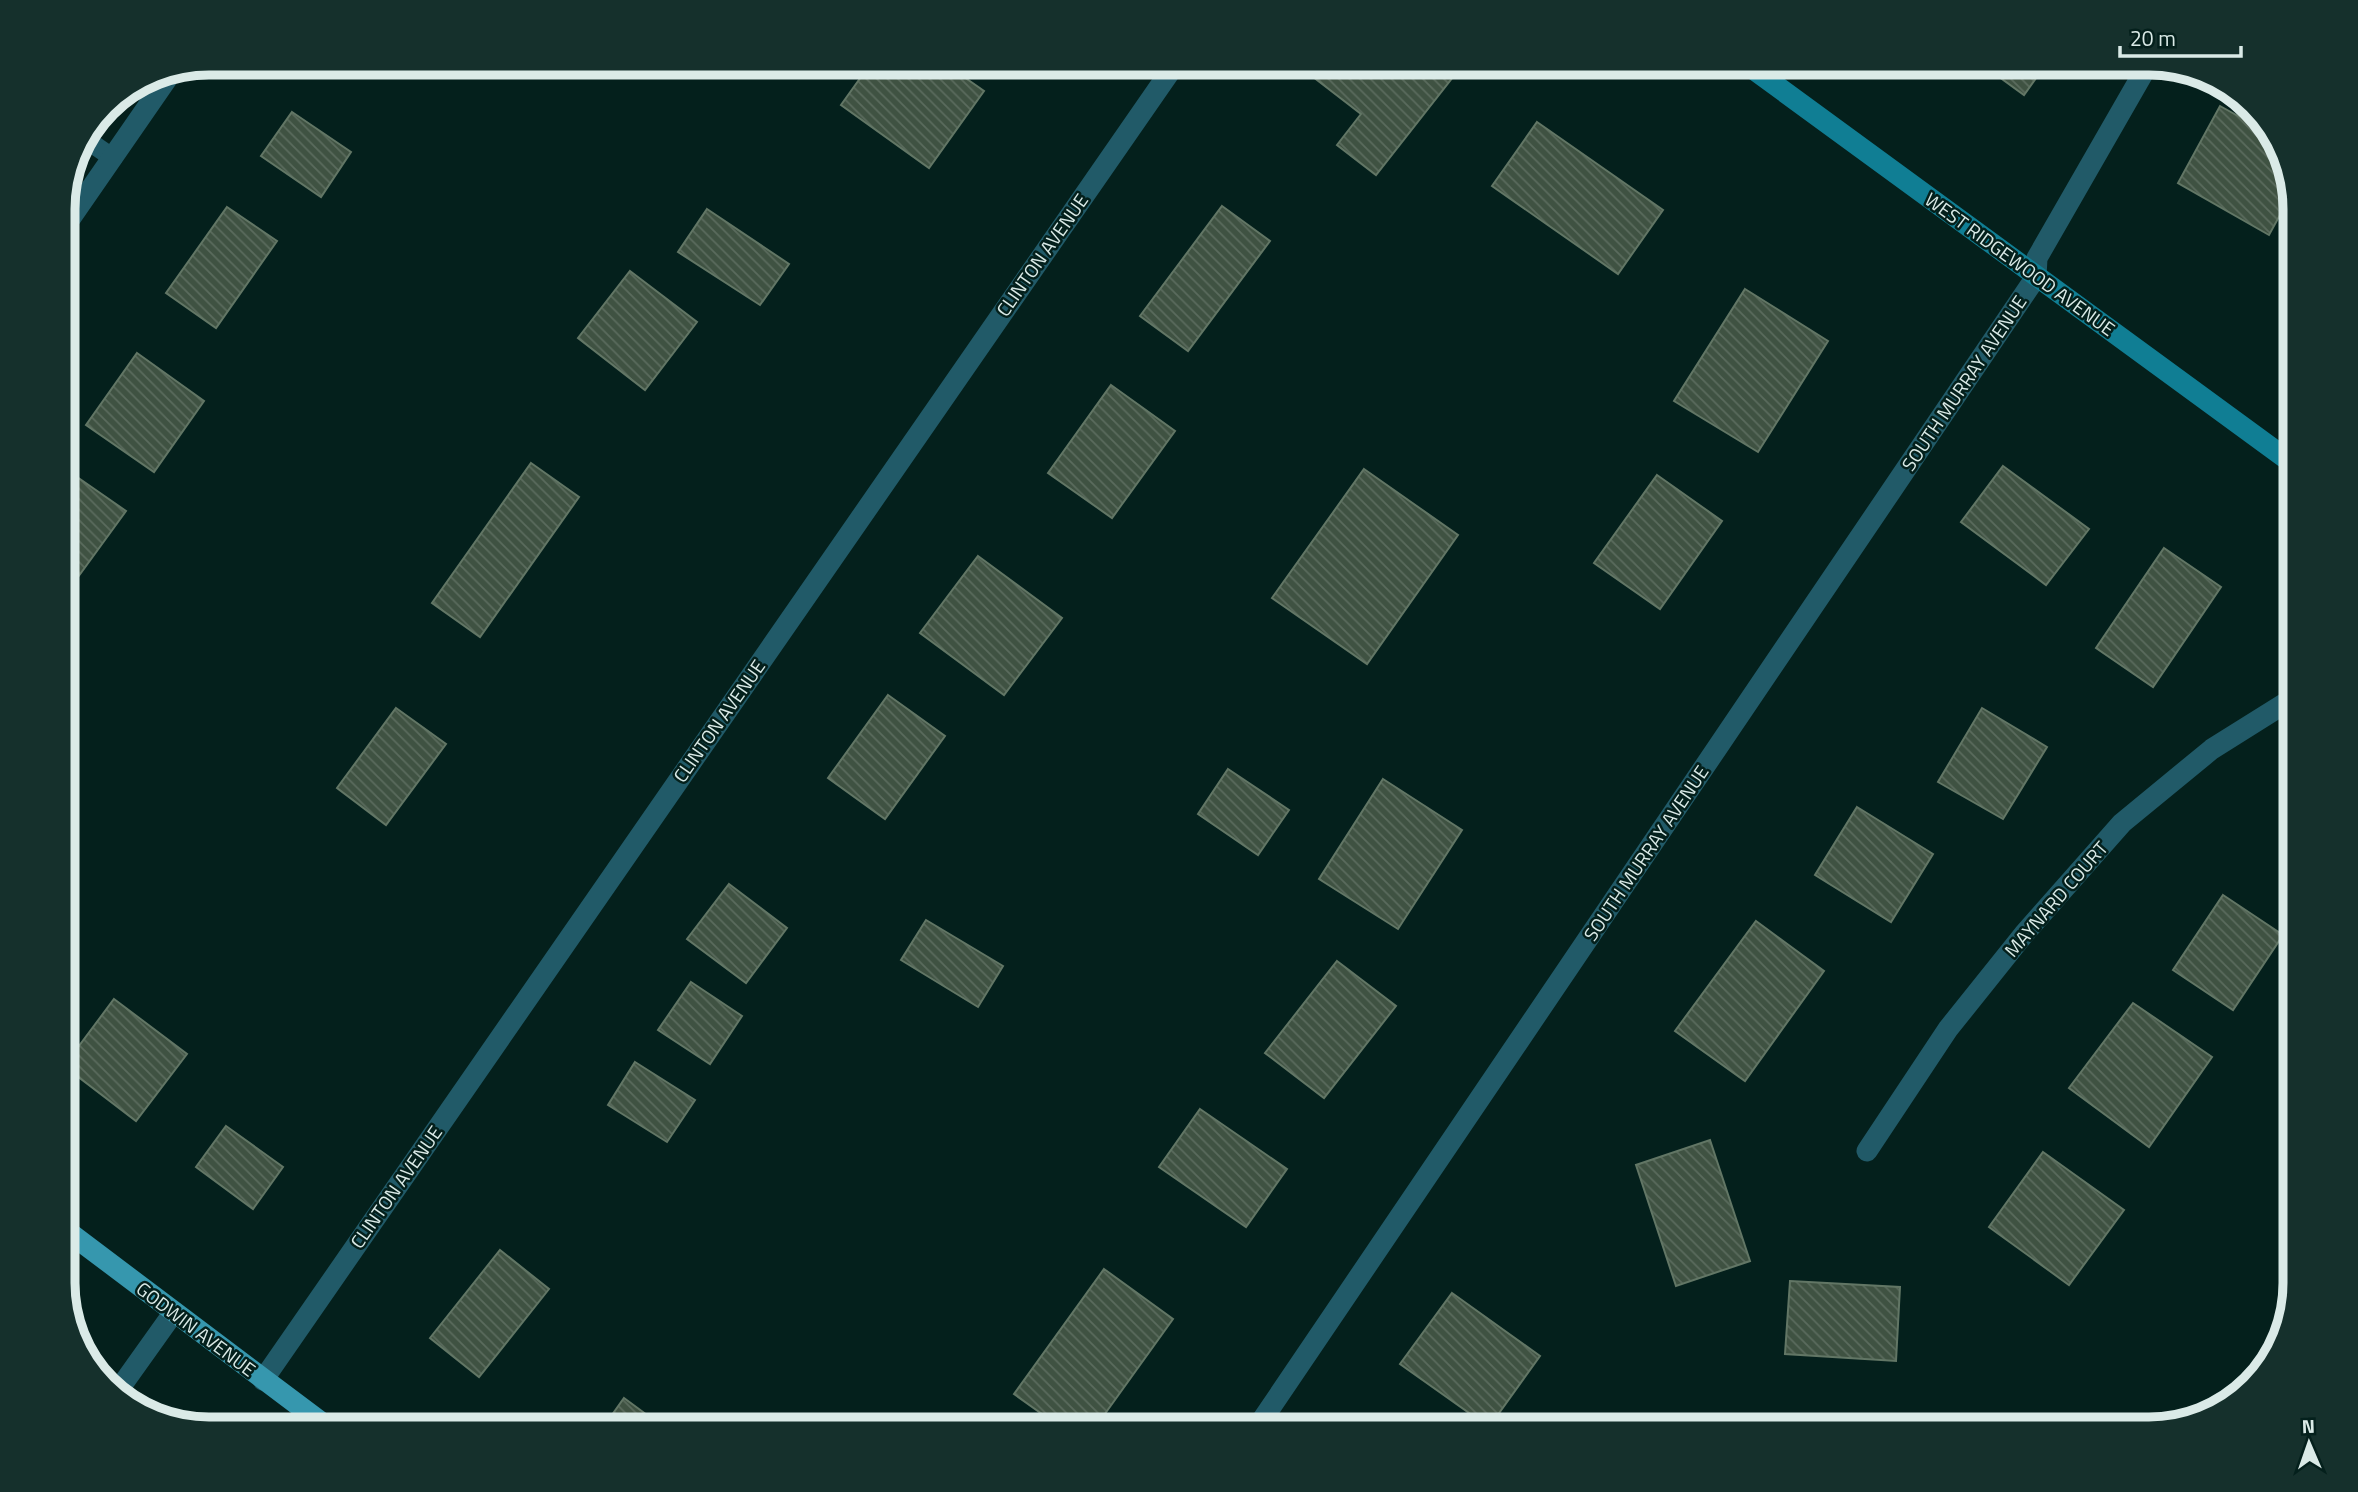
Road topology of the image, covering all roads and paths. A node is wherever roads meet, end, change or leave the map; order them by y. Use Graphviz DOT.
graph roads {
  1 [pos="1168,75"];
  2 [pos="1761,75"];
  3 [pos="2142,75"];
  4 [pos="164,83"];
  5 [pos="92,143"];
  6 [pos="113,158"];
  7 [pos="76,211"];
  8 [pos="2036,277"];
  9 [pos="2283,456"];
  10 [pos="2283,705"];
  11 [pos="1867,1151"];
  12 [pos="76,1238"];
  13 [pos="174,1312"];
  14 [pos="263,1380"];
  15 [pos="123,1384"];
  16 [pos="314,1417"];
  17 [pos="1264,1417"];
  1 -- 14 [label="street, CLINTON AVENUE"];
  2 -- 8 [label="street, WEST RIDGEWOOD AVENUE"];
  3 -- 8 [label="street, SOUTH MURRAY AVENUE"];
  4 -- 6 [label="street"];
  5 -- 6 [label="lane"];
  6 -- 7 [label="street"];
  8 -- 9 [label="street, WEST RIDGEWOOD AVENUE"];
  8 -- 17 [label="street, SOUTH MURRAY AVENUE"];
  10 -- 11 [label="street, MAYNARD COURT"];
  12 -- 13 [label="main road, GODWIN AVENUE"];
  13 -- 14 [label="main road, GODWIN AVENUE"];
  13 -- 15 [label="street"];
  14 -- 16 [label="main road, GODWIN AVENUE"];
}
